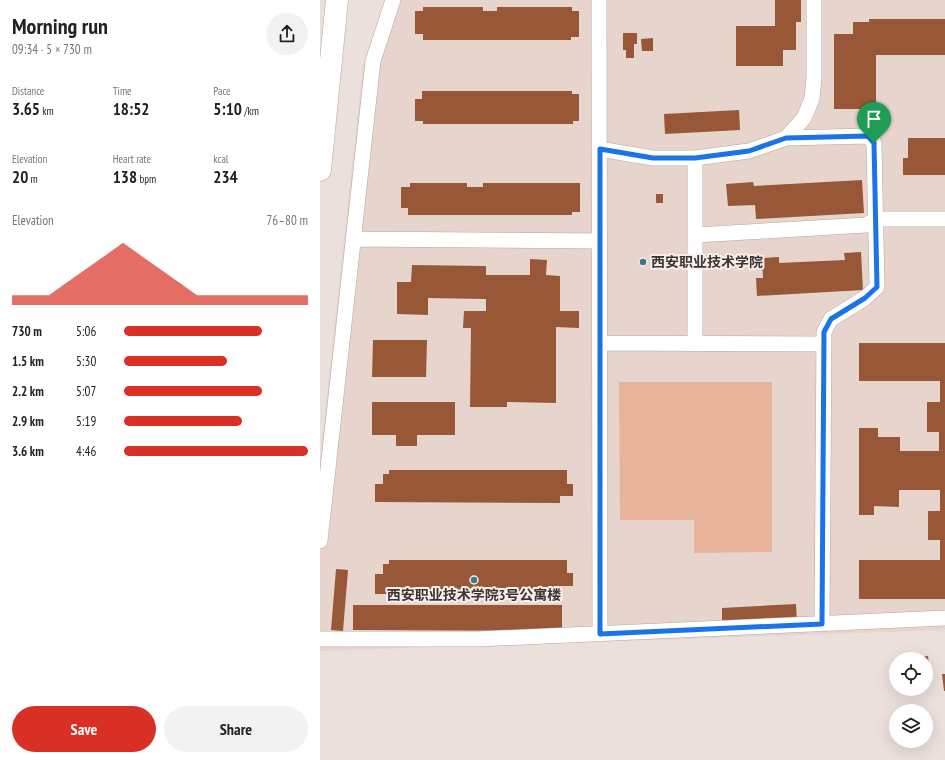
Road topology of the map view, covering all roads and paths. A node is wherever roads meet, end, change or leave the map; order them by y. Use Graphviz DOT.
graph roads {
  1 [pos="337,0"];
  2 [pos="393,0"];
  3 [pos="599,0"];
  4 [pos="814,0"];
  5 [pos="786,138"];
  6 [pos="600,149"];
  7 [pos="695,158"];
  8 [pos="320,170"];
  9 [pos="876,219"];
  10 [pos="945,219"];
  11 [pos="696,235"];
  12 [pos="353,238"];
  13 [pos="600,241"];
  14 [pos="600,343"];
  15 [pos="695,343"];
  16 [pos="824,344"];
  17 [pos="320,541"];
  18 [pos="945,618"];
  19 [pos="822,624"];
  20 [pos="600,634"];
  21 [pos="320,639"];
  1 -- 8 [label="street"];
  2 -- 12 [label="street"];
  3 -- 6 [label="street"];
  4 -- 5 [label="street"];
  5 -- 7 [label="street"];
  5 -- 9 [label="street"];
  6 -- 7 [label="street"];
  6 -- 13 [label="street"];
  7 -- 11 [label="street"];
  9 -- 10 [label="street"];
  9 -- 11 [label="street"];
  9 -- 16 [label="street"];
  11 -- 15 [label="street"];
  12 -- 13 [label="street"];
  12 -- 17 [label="street"];
  13 -- 14 [label="street"];
  14 -- 15 [label="street"];
  14 -- 20 [label="street"];
  15 -- 16 [label="street"];
  16 -- 19 [label="street"];
  18 -- 19 [label="street"];
  19 -- 20 [label="street"];
  20 -- 21 [label="street"];
}
